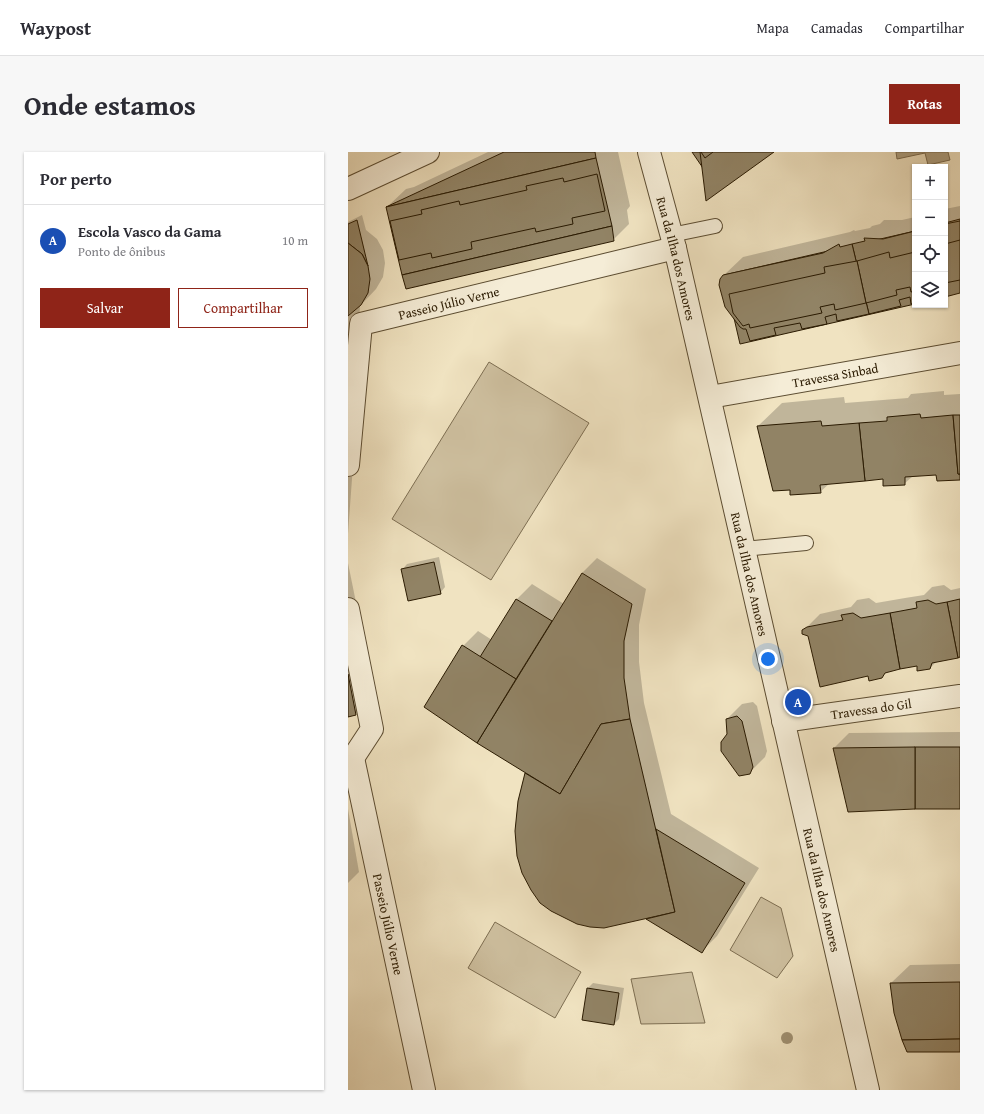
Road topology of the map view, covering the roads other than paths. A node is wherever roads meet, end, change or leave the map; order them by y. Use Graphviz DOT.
graph roads {
  1 [pos="428,152"];
  2 [pos="649,152"];
  3 [pos="348,189"];
  4 [pos="715,226"];
  5 [pos="673,242"];
  6 [pos="960,353"];
  7 [pos="710,397"];
  8 [pos="348,465"];
  9 [pos="806,543"];
  10 [pos="744,549"];
  11 [pos="348,609"];
  12 [pos="960,696"];
  13 [pos="783,721"];
  14 [pos="350,758"];
  15 [pos="424,1090"];
  16 [pos="868,1090"];
  1 -- 3 [label="street"];
  2 -- 5 [label="street, Rua da Ilha dos Amores"];
  4 -- 5 [label="lane"];
  5 -- 7 [label="street, Rua da Ilha dos Amores"];
  5 -- 8 [label="street, Passeio Júlio Verne"];
  6 -- 7 [label="street, Travessa Sinbad"];
  7 -- 10 [label="street, Rua da Ilha dos Amores"];
  9 -- 10 [label="lane"];
  10 -- 13 [label="street, Rua da Ilha dos Amores"];
  11 -- 14 [label="street, Passeio Júlio Verne"];
  12 -- 13 [label="street, Travessa do Gil"];
  13 -- 16 [label="street, Rua da Ilha dos Amores"];
  14 -- 15 [label="street, Passeio Júlio Verne"];
}
